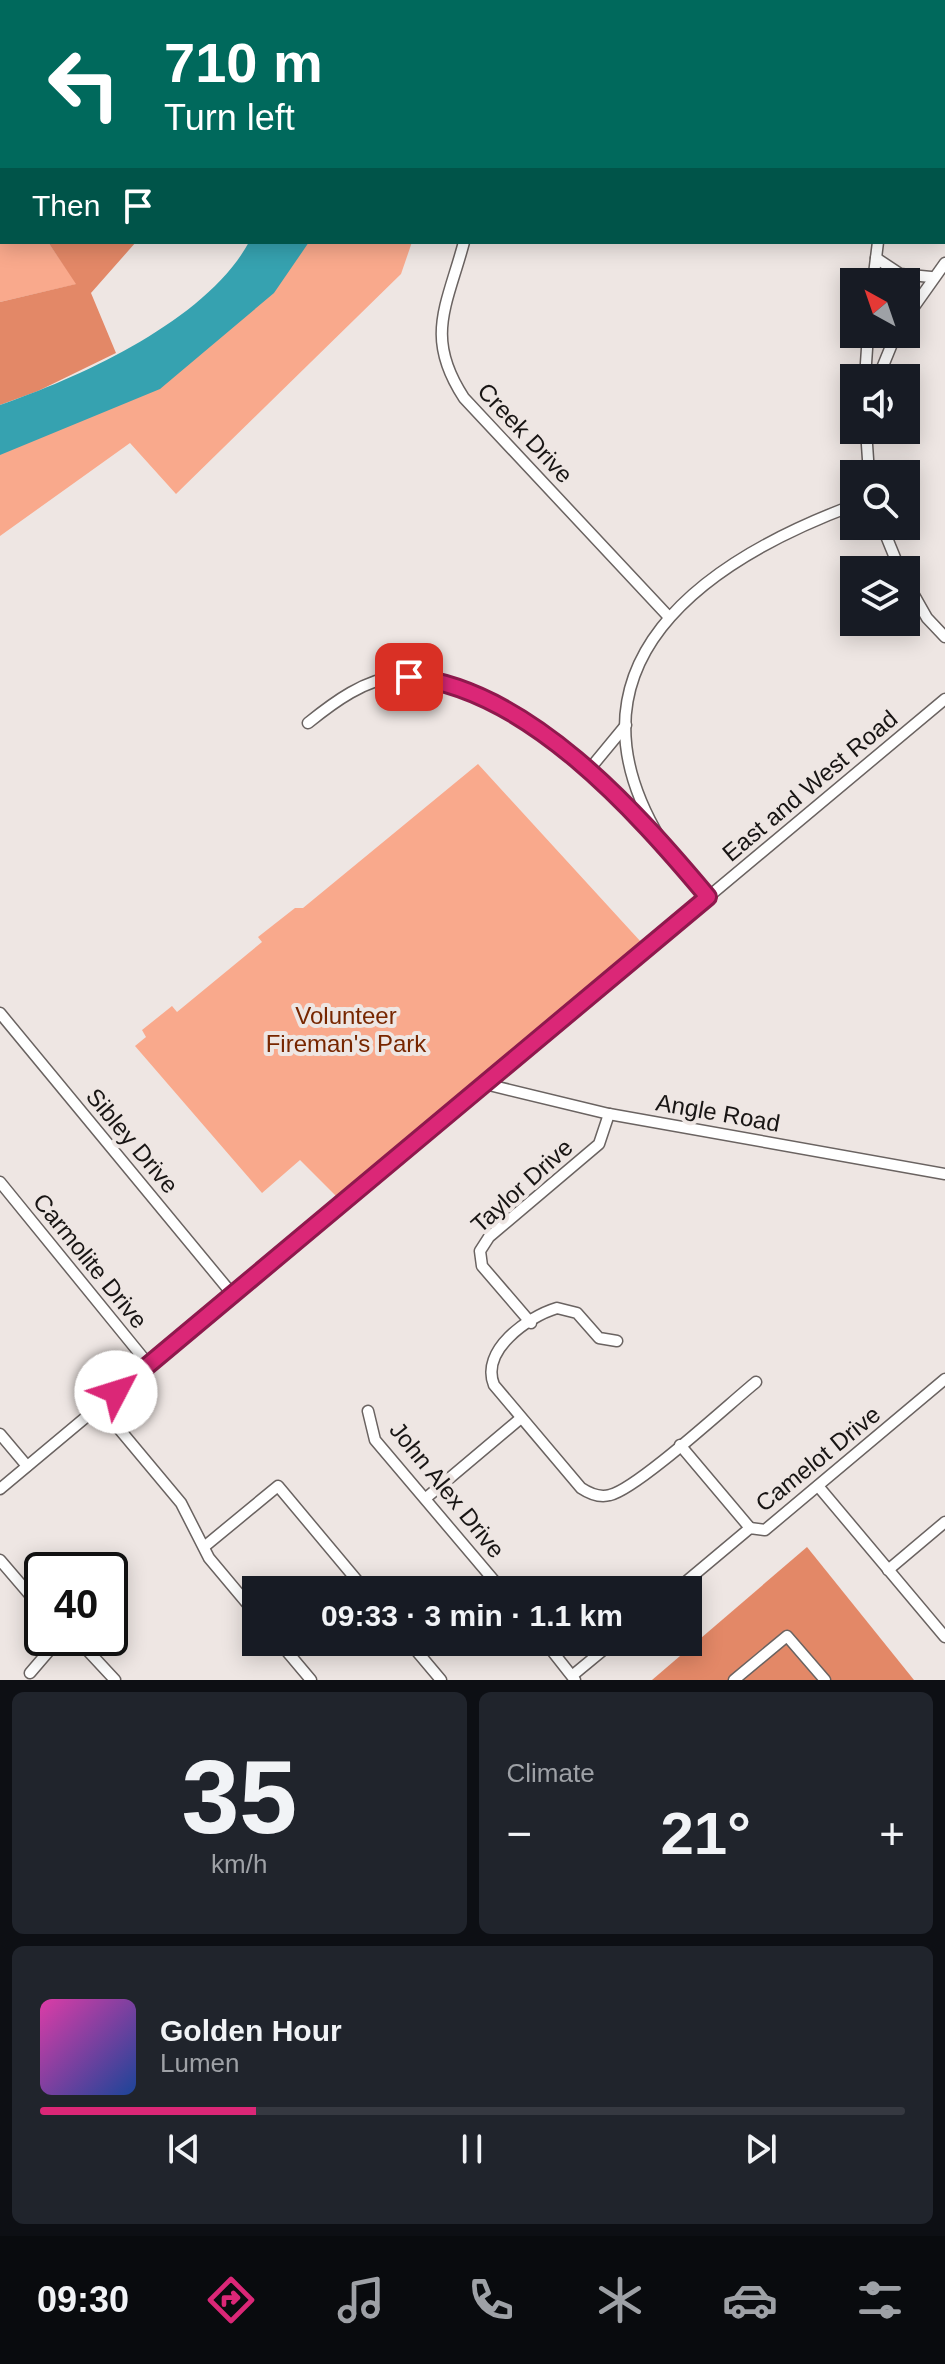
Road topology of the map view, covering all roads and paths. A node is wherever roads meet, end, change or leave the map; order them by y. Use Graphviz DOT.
graph roads {
  1 [pos="463,244"];
  2 [pos="878,244"];
  3 [pos="876,258"];
  4 [pos="945,263"];
  5 [pos="875,268"];
  6 [pos="931,277"];
  7 [pos="920,295"];
  8 [pos="840,510"];
  9 [pos="920,606"];
  10 [pos="668,616"];
  11 [pos="945,637"];
  12 [pos="945,699"];
  13 [pos="308,723"];
  14 [pos="626,725"];
  15 [pos="588,771"];
  16 [pos="662,842"];
  17 [pos="708,897"];
  18 [pos="0,1013"];
  19 [pos="485,1084"];
  20 [pos="609,1114"];
  21 [pos="945,1174"];
  22 [pos="0,1182"];
  23 [pos="233,1295"];
  24 [pos="531,1323"];
  25 [pos="617,1341"];
  26 [pos="149,1365"];
  27 [pos="945,1379"];
  28 [pos="756,1382"];
  29 [pos="100,1406"];
  30 [pos="368,1411"];
  31 [pos="521,1418"];
  32 [pos="0,1434"];
  33 [pos="680,1445"];
  34 [pos="27,1466"];
  35 [pos="818,1486"];
  36 [pos="0,1489"];
  37 [pos="426,1498"];
  38 [pos="945,1522"];
  39 [pos="750,1528"];
  40 [pos="204,1547"];
  41 [pos="0,1560"];
  42 [pos="888,1570"];
  43 [pos="353,1576"];
  44 [pos="490,1576"];
  45 [pos="693,1576"];
  46 [pos="24,1588"];
  47 [pos="242,1596"];
  48 [pos="945,1637"];
  49 [pos="45,1656"];
  50 [pos="93,1656"];
  51 [pos="291,1656"];
  52 [pos="421,1656"];
  53 [pos="556,1656"];
  54 [pos="598,1656"];
  55 [pos="30,1673"];
  56 [pos="574,1678"];
  57 [pos="115,1680"];
  58 [pos="311,1680"];
  59 [pos="441,1680"];
  60 [pos="734,1680"];
  61 [pos="825,1680"];
  1 -- 10 [label="street, Creek Drive"];
  2 -- 3 [label="street"];
  3 -- 5 [label="street"];
  3 -- 6 [label="street"];
  4 -- 6 [label="street"];
  6 -- 7 [label="street"];
  8 -- 10 [label="street"];
  9 -- 11 [label="street"];
  10 -- 14 [label="street"];
  12 -- 17 [label="street, East and West Road"];
  13 -- 15 [label="street"];
  14 -- 15 [label="street"];
  14 -- 16 [label="street"];
  15 -- 16 [label="street"];
  16 -- 17 [label="street"];
  17 -- 19 [label="street, East and West Road"];
  18 -- 23 [label="street, Sibley Drive"];
  19 -- 20 [label="street, Angle Road"];
  19 -- 23 [label="street, East and West Road"];
  20 -- 21 [label="street, Angle Road"];
  20 -- 24 [label="street, Taylor Drive"];
  22 -- 26 [label="street, Carmolite Drive"];
  23 -- 26 [label="street, East and West Road"];
  24 -- 25 [label="street"];
  24 -- 31 [label="street"];
  26 -- 29 [label="street, East and West Road"];
  27 -- 35 [label="street, Camelot Drive"];
  28 -- 33 [label="street"];
  29 -- 34 [label="street, East and West Road"];
  29 -- 40 [label="street"];
  30 -- 37 [label="street, John Alex Drive"];
  31 -- 33 [label="street"];
  31 -- 37 [label="street"];
  32 -- 34 [label="street"];
  33 -- 39 [label="street"];
  34 -- 36 [label="street, East and West Road"];
  35 -- 39 [label="street, Camelot Drive"];
  35 -- 42 [label="street"];
  37 -- 44 [label="street, John Alex Drive"];
  38 -- 42 [label="street"];
  39 -- 45 [label="street, Camelot Drive"];
  40 -- 43 [label="street"];
  40 -- 47 [label="street"];
  41 -- 46 [label="street"];
  42 -- 48 [label="street"];
  49 -- 55 [label="street"];
  50 -- 57 [label="street"];
  51 -- 58 [label="street"];
  52 -- 59 [label="street"];
  53 -- 56 [label="street"];
  54 -- 56 [label="street"];
  60 -- 61 [label="street"];
}
